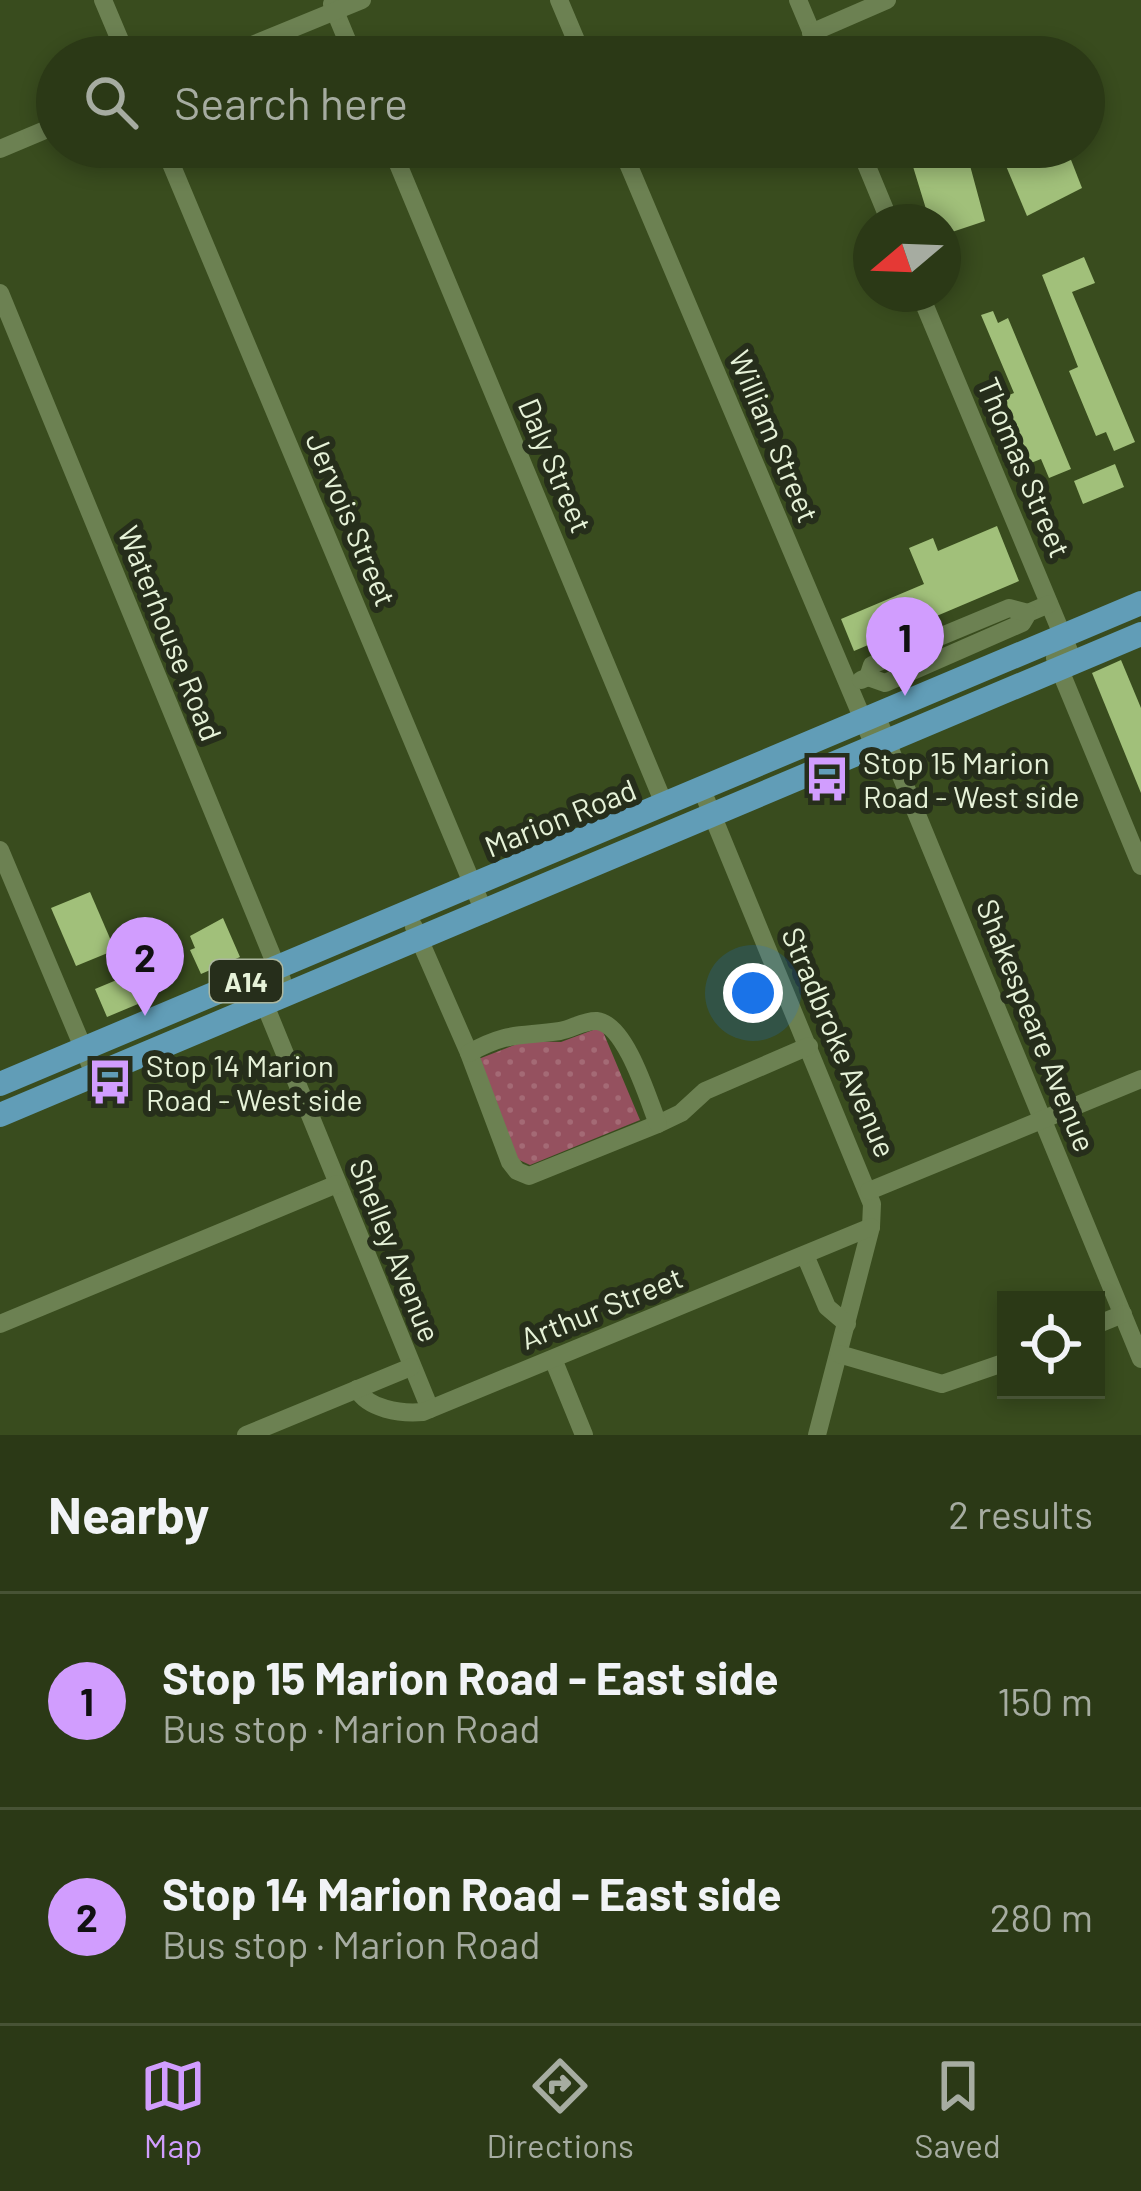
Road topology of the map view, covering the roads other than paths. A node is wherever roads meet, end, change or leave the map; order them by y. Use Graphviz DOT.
graph roads {
  1 [pos="103,0"];
  2 [pos="362,0"];
  3 [pos="559,0"];
  4 [pos="798,0"];
  5 [pos="887,0"];
  6 [pos="332,6"];
  7 [pos="812,33"];
  8 [pos="118,36"];
  9 [pos="268,36"];
  10 [pos="345,36"];
  11 [pos="574,36"];
  12 [pos="813,36"];
  13 [pos="36,134"];
  14 [pos="0,149"];
  15 [pos="173,168"];
  16 [pos="400,168"];
  17 [pos="630,168"];
  18 [pos="868,168"];
  19 [pos="883,204"];
  20 [pos="0,292"];
  21 [pos="927,312"];
  22 [pos="1141,603"];
  23 [pos="1049,604"];
  24 [pos="1141,634"];
  25 [pos="1055,639"];
  26 [pos="1067,666"];
  27 [pos="848,686"];
  28 [pos="869,718"];
  29 [pos="881,745"];
  30 [pos="702,790"];
  31 [pos="665,806"];
  32 [pos="713,814"];
  33 [pos="0,850"];
  34 [pos="1141,866"];
  35 [pos="472,885"];
  36 [pos="408,913"];
  37 [pos="484,914"];
  38 [pos="420,940"];
  39 [pos="266,973"];
  40 [pos="277,1000"];
  41 [pos="809,1046"];
  42 [pos="83,1049"];
  43 [pos="469,1053"];
  44 [pos="95,1076"];
  45 [pos="1141,1079"];
  46 [pos="0,1084"];
  47 [pos="0,1115"];
  48 [pos="1043,1118"];
  49 [pos="658,1124"];
  50 [pos="337,1184"];
  51 [pos="869,1191"];
  52 [pos="871,1227"];
  53 [pos="805,1255"];
  54 [pos="1123,1314"];
  55 [pos="1105,1321"];
  56 [pos="0,1324"];
  57 [pos="847,1324"];
  58 [pos="839,1354"];
  59 [pos="1141,1358"];
  60 [pos="553,1359"];
  61 [pos="997,1365"];
  62 [pos="411,1366"];
  63 [pos="357,1389"];
  64 [pos="430,1409"];
  65 [pos="247,1435"];
  66 [pos="584,1435"];
  67 [pos="817,1435"];
  1 -- 8 [label="street"];
  2 -- 6 [label="street"];
  3 -- 11 [label="street"];
  4 -- 7 [label="street"];
  5 -- 7 [label="street"];
  6 -- 9 [label="street"];
  6 -- 10 [label="street"];
  7 -- 12 [label="street"];
  13 -- 14 [label="street"];
  15 -- 35 [label="street, Jervois Street"];
  16 -- 31 [label="street, Daly Street"];
  17 -- 27 [label="street, William Street"];
  18 -- 19 [label="street"];
  20 -- 39 [label="street, Waterhouse Road"];
  21 -- 23 [label="street, Thomas Street"];
  22 -- 25 [label="main road, Marion Road / A14"];
  23 -- 25 [label="street, Thomas Street"];
  23 -- 27 [label="street"];
  24 -- 26 [label="main road, Marion Road / A14"];
  25 -- 26 [label="street, Thomas Street"];
  25 -- 28 [label="main road, Marion Road / A14"];
  26 -- 29 [label="main road, Marion Road / A14"];
  26 -- 34 [label="street, Thomas Street"];
  27 -- 28 [label="street, William Street"];
  28 -- 29 [label="street, William Street"];
  28 -- 30 [label="main road, Marion Road / A14"];
  29 -- 32 [label="main road, Marion Road / A14"];
  29 -- 48 [label="street, Shakespeare Avenue"];
  30 -- 31 [label="main road, Marion Road / A14"];
  30 -- 32 [label="street, Stradbroke Avenue"];
  31 -- 35 [label="main road, Marion Road / A14"];
  32 -- 37 [label="main road, Marion Road / A14"];
  32 -- 41 [label="street, Stradbroke Avenue"];
  33 -- 42 [label="street"];
  35 -- 36 [label="main road, Marion Road / A14"];
  35 -- 37 [label="street, Jervois Street"];
  36 -- 38 [label="street"];
  36 -- 39 [label="main road, Marion Road / A14"];
  37 -- 38 [label="main road, Marion Road / A14"];
  38 -- 40 [label="main road, Marion Road / A14"];
  38 -- 43 [label="street"];
  39 -- 40 [label="street, Waterhouse Road"];
  39 -- 42 [label="main road, Marion Road / A14"];
  40 -- 44 [label="main road, Marion Road / A14"];
  40 -- 50 [label="street, Shelley Avenue"];
  41 -- 49 [label="street"];
  41 -- 51 [label="street, Stradbroke Avenue"];
  42 -- 44 [label="street"];
  42 -- 46 [label="main road, Marion Road / A14"];
  43 -- 49 [label="street"];
  43 -- 49 [label="street"];
  44 -- 47 [label="main road, Marion Road / A14"];
  45 -- 48 [label="street"];
  48 -- 51 [label="street"];
  48 -- 54 [label="street, Shakespeare Avenue"];
  50 -- 56 [label="street"];
  50 -- 62 [label="street, Shelley Avenue"];
  51 -- 52 [label="street, Stradbroke Avenue"];
  52 -- 53 [label="street, Arthur Street"];
  52 -- 57 [label="street, Stradbroke Avenue"];
  53 -- 57 [label="street"];
  53 -- 60 [label="street, Arthur Street"];
  54 -- 55 [label="street"];
  54 -- 59 [label="street, Shakespeare Avenue"];
  57 -- 58 [label="street, Stradbroke Avenue"];
  58 -- 61 [label="street"];
  58 -- 67 [label="street, Stradbroke Avenue"];
  60 -- 64 [label="street, Arthur Street"];
  60 -- 66 [label="street"];
  62 -- 63 [label="street"];
  62 -- 64 [label="street, Shelley Avenue"];
  63 -- 64 [label="street, Arthur Street"];
  63 -- 65 [label="street"];
}
